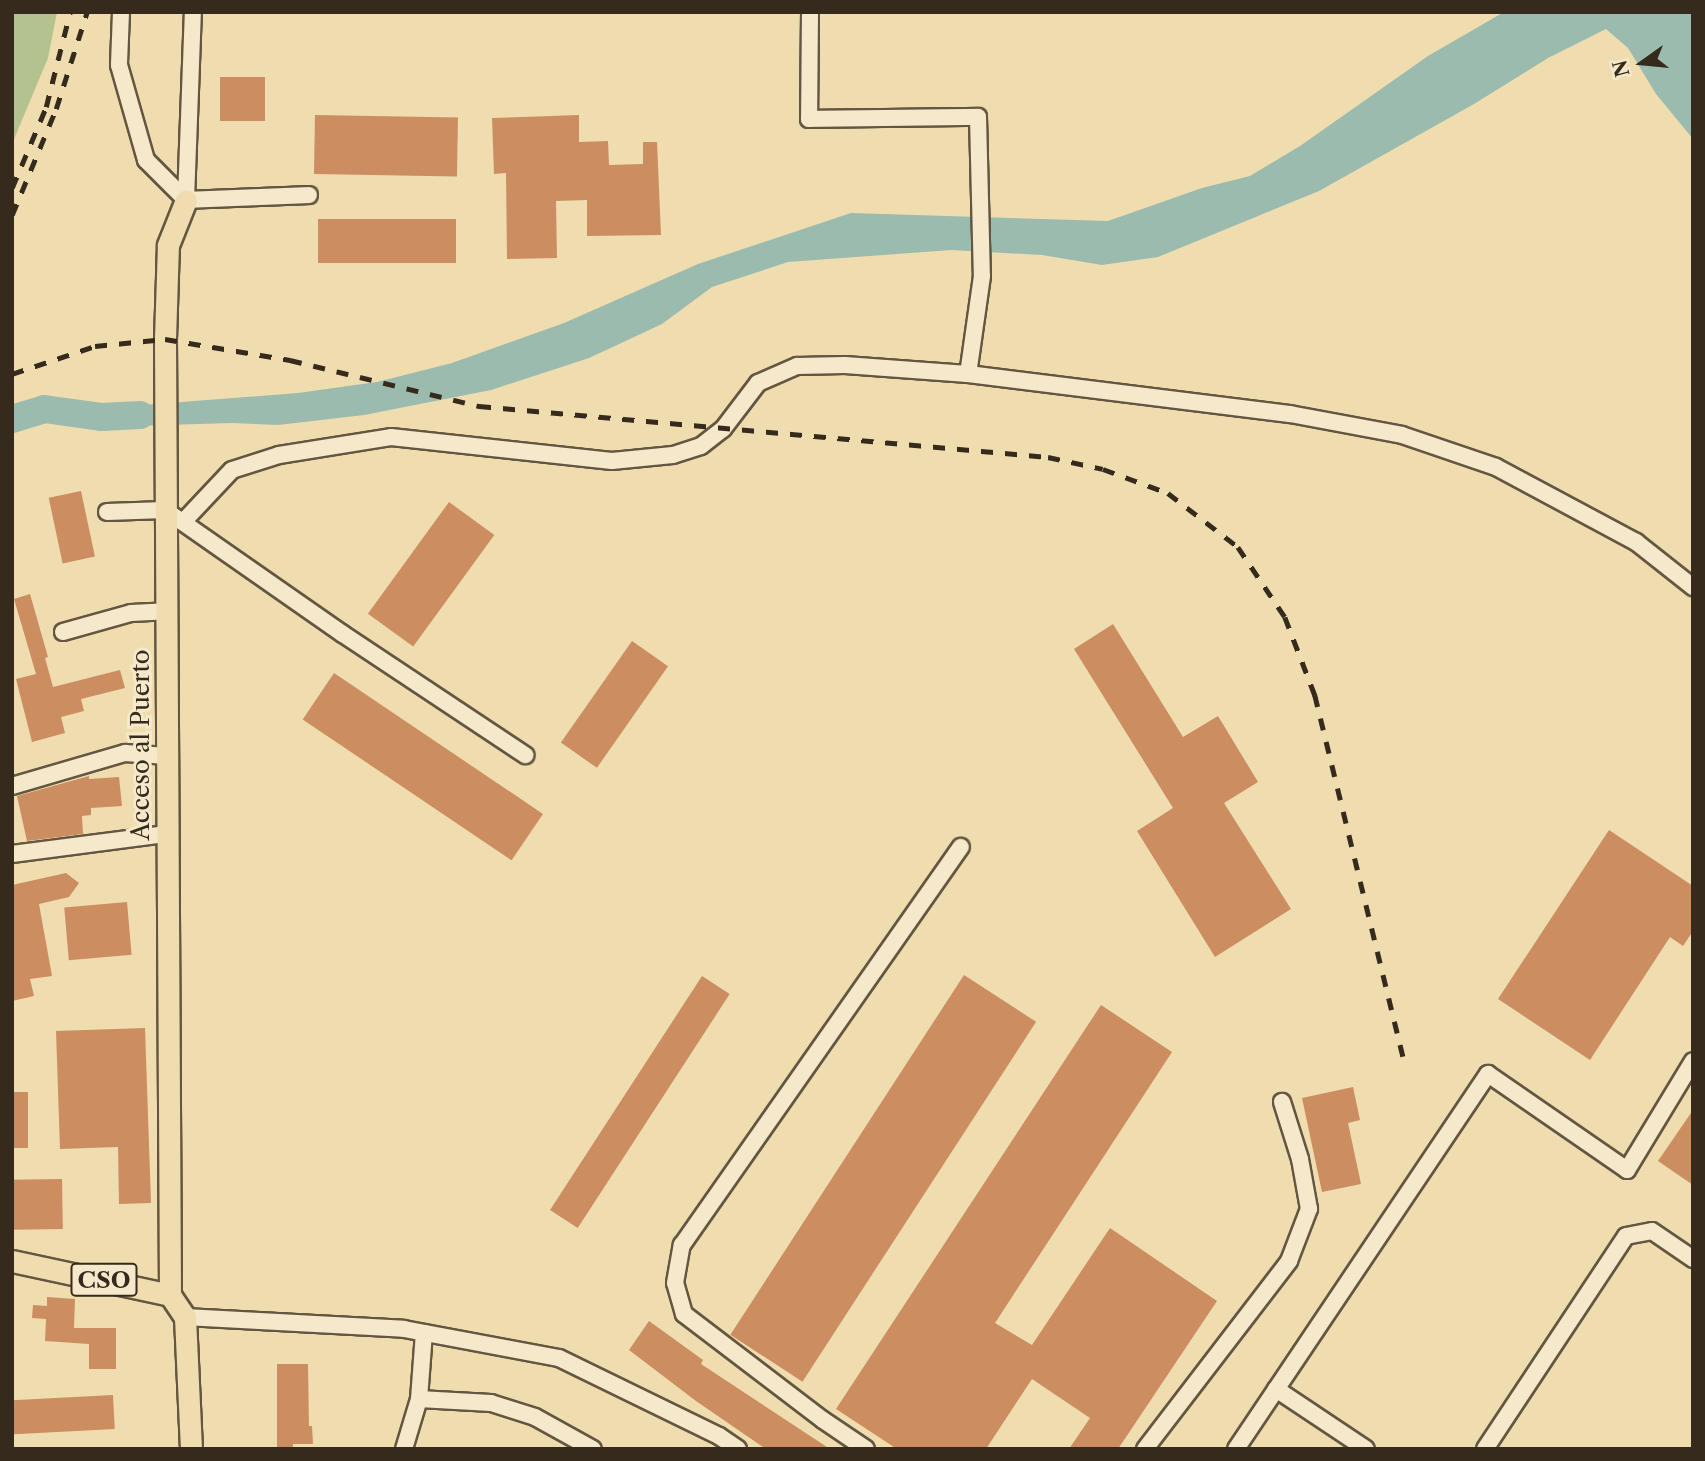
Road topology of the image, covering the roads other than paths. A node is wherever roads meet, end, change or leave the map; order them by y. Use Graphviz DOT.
graph roads {
  1 [pos="121,12"];
  2 [pos="194,12"];
  3 [pos="810,12"];
  4 [pos="309,195"];
  5 [pos="186,200"];
  6 [pos="968,373"];
  7 [pos="107,512"];
  8 [pos="174,516"];
  9 [pos="1693,587"];
  10 [pos="166,611"];
  11 [pos="63,632"];
  12 [pos="525,755"];
  13 [pos="167,756"];
  14 [pos="12,786"];
  15 [pos="167,834"];
  16 [pos="961,847"];
  17 [pos="12,854"];
  18 [pos="1693,1061"];
  19 [pos="1282,1102"];
  20 [pos="1693,1259"];
  21 [pos="12,1261"];
  22 [pos="170,1295"];
  23 [pos="185,1317"];
  24 [pos="424,1332"];
  25 [pos="1276,1388"];
  26 [pos="419,1399"];
  27 [pos="191,1449"];
  28 [pos="404,1449"];
  29 [pos="593,1449"];
  30 [pos="738,1449"];
  31 [pos="866,1449"];
  32 [pos="1145,1449"];
  33 [pos="1236,1449"];
  34 [pos="1366,1449"];
  35 [pos="1485,1449"];
  1 -- 5 [label="street"];
  2 -- 5 [label="street"];
  3 -- 6 [label="street"];
  4 -- 5 [label="street"];
  5 -- 8 [label="main road, Acceso al Puerto"];
  6 -- 8 [label="street"];
  6 -- 9 [label="street"];
  7 -- 8 [label="street"];
  8 -- 10 [label="main road, Acceso al Puerto"];
  8 -- 12 [label="street"];
  10 -- 11 [label="street"];
  10 -- 13 [label="main road, Acceso al Puerto"];
  13 -- 14 [label="street"];
  13 -- 15 [label="main road, Acceso al Puerto"];
  15 -- 17 [label="street"];
  15 -- 22 [label="main road, Acceso al Puerto"];
  16 -- 31 [label="street"];
  18 -- 25 [label="street"];
  19 -- 32 [label="street"];
  20 -- 35 [label="street"];
  21 -- 22 [label="main road, CSO"];
  22 -- 23 [label="main road, CSO"];
  23 -- 24 [label="street"];
  23 -- 27 [label="main road"];
  24 -- 26 [label="street"];
  24 -- 30 [label="street"];
  25 -- 33 [label="street"];
  25 -- 34 [label="street"];
  26 -- 28 [label="street"];
  26 -- 29 [label="street"];
}
